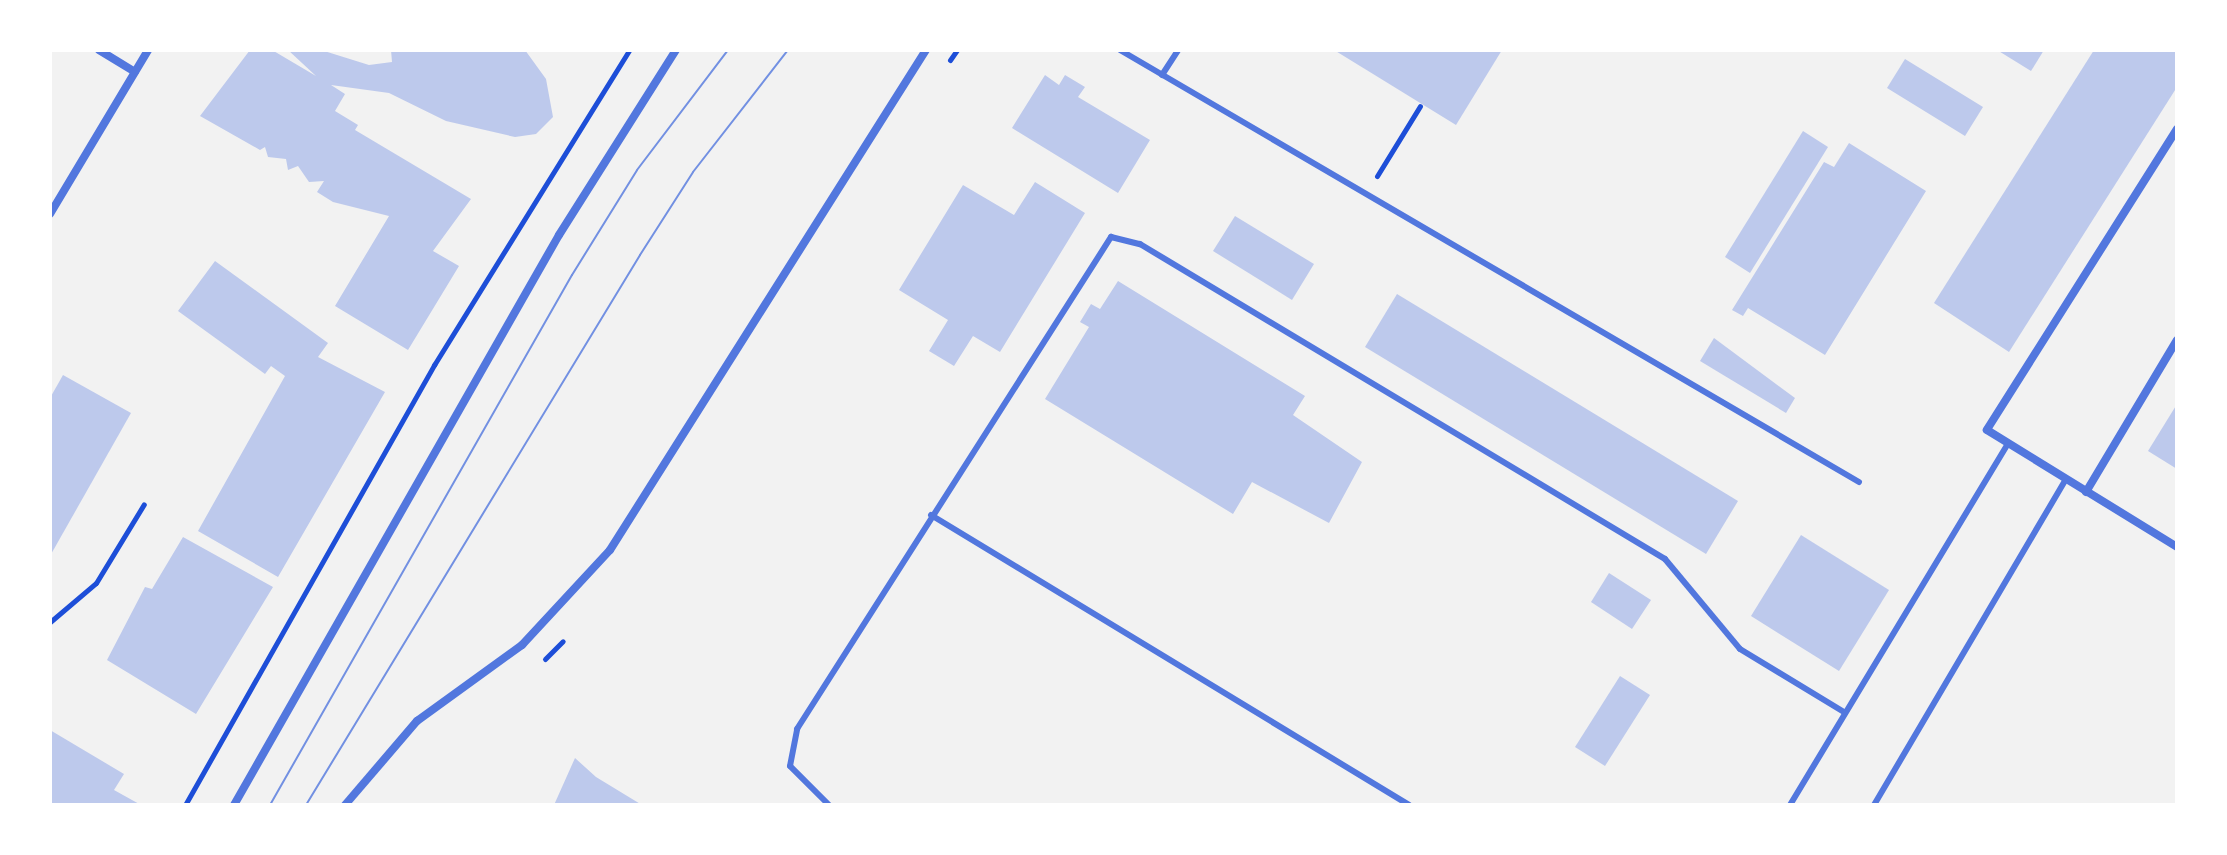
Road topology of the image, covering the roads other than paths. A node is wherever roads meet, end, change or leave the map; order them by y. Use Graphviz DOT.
graph roads {
  1 [pos="99,50"];
  2 [pos="148,50"];
  3 [pos="676,50"];
  4 [pos="926,50"];
  5 [pos="1120,50"];
  6 [pos="1178,50"];
  7 [pos="135,72"];
  8 [pos="1162,75"];
  9 [pos="2177,129"];
  10 [pos="50,214"];
  11 [pos="2177,340"];
  12 [pos="2008,443"];
  13 [pos="2066,479"];
  14 [pos="1859,482"];
  15 [pos="2086,492"];
  16 [pos="931,515"];
  17 [pos="2177,547"];
  18 [pos="1844,712"];
  19 [pos="234,805"];
  20 [pos="345,805"];
  21 [pos="829,805"];
  22 [pos="1409,805"];
  23 [pos="1790,805"];
  24 [pos="1874,805"];
  1 -- 7 [label="street"];
  2 -- 7 [label="street"];
  3 -- 19 [label="street"];
  4 -- 20 [label="street"];
  5 -- 8 [label="lane"];
  6 -- 8 [label="lane"];
  7 -- 10 [label="street"];
  8 -- 14 [label="lane"];
  9 -- 12 [label="street"];
  11 -- 15 [label="street"];
  12 -- 13 [label="street"];
  12 -- 18 [label="lane"];
  13 -- 15 [label="street"];
  13 -- 24 [label="lane"];
  15 -- 17 [label="street"];
  16 -- 18 [label="lane"];
  16 -- 21 [label="lane"];
  16 -- 22 [label="lane"];
  18 -- 23 [label="lane"];
}
